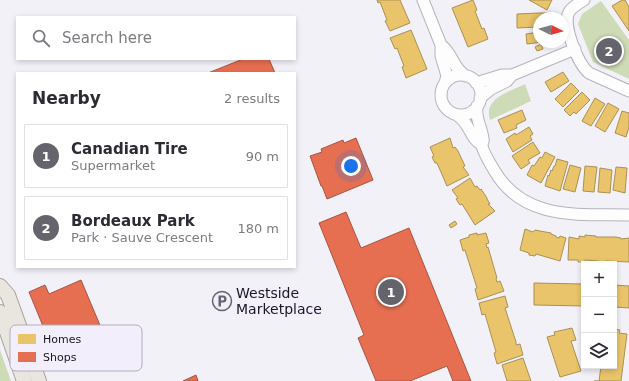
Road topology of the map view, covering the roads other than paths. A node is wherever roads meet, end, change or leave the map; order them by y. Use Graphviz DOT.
graph roads {
  1 [pos="423,0"];
  2 [pos="584,0"];
  3 [pos="441,45"];
  4 [pos="575,49"];
  5 [pos="512,75"];
  6 [pos="466,76"];
  7 [pos="445,83"];
  8 [pos="476,83"];
  9 [pos="629,91"];
  10 [pos="479,102"];
  11 [pos="457,115"];
  12 [pos="482,145"];
  13 [pos="629,215"];
  14 [pos="0,286"];
  15 [pos="0,312"];
  16 [pos="19,325"];
  17 [pos="10,341"];
  18 [pos="21,371"];
  19 [pos="35,371"];
  20 [pos="24,381"];
  21 [pos="39,381"];
  1 -- 3 [label="street"];
  2 -- 4 [label="street"];
  3 -- 6 [label="street"];
  3 -- 7 [label="street"];
  4 -- 5 [label="street"];
  4 -- 9 [label="street"];
  5 -- 8 [label="street"];
  5 -- 10 [label="street"];
  6 -- 7 [label="street"];
  6 -- 8 [label="street"];
  7 -- 11 [label="street"];
  8 -- 10 [label="street"];
  10 -- 11 [label="street"];
  10 -- 12 [label="street"];
  11 -- 12 [label="street"];
  12 -- 13 [label="street"];
  14 -- 16 [label="main road"];
  15 -- 17 [label="main road"];
  18 -- 20 [label="main road"];
  19 -- 21 [label="main road"];
}
